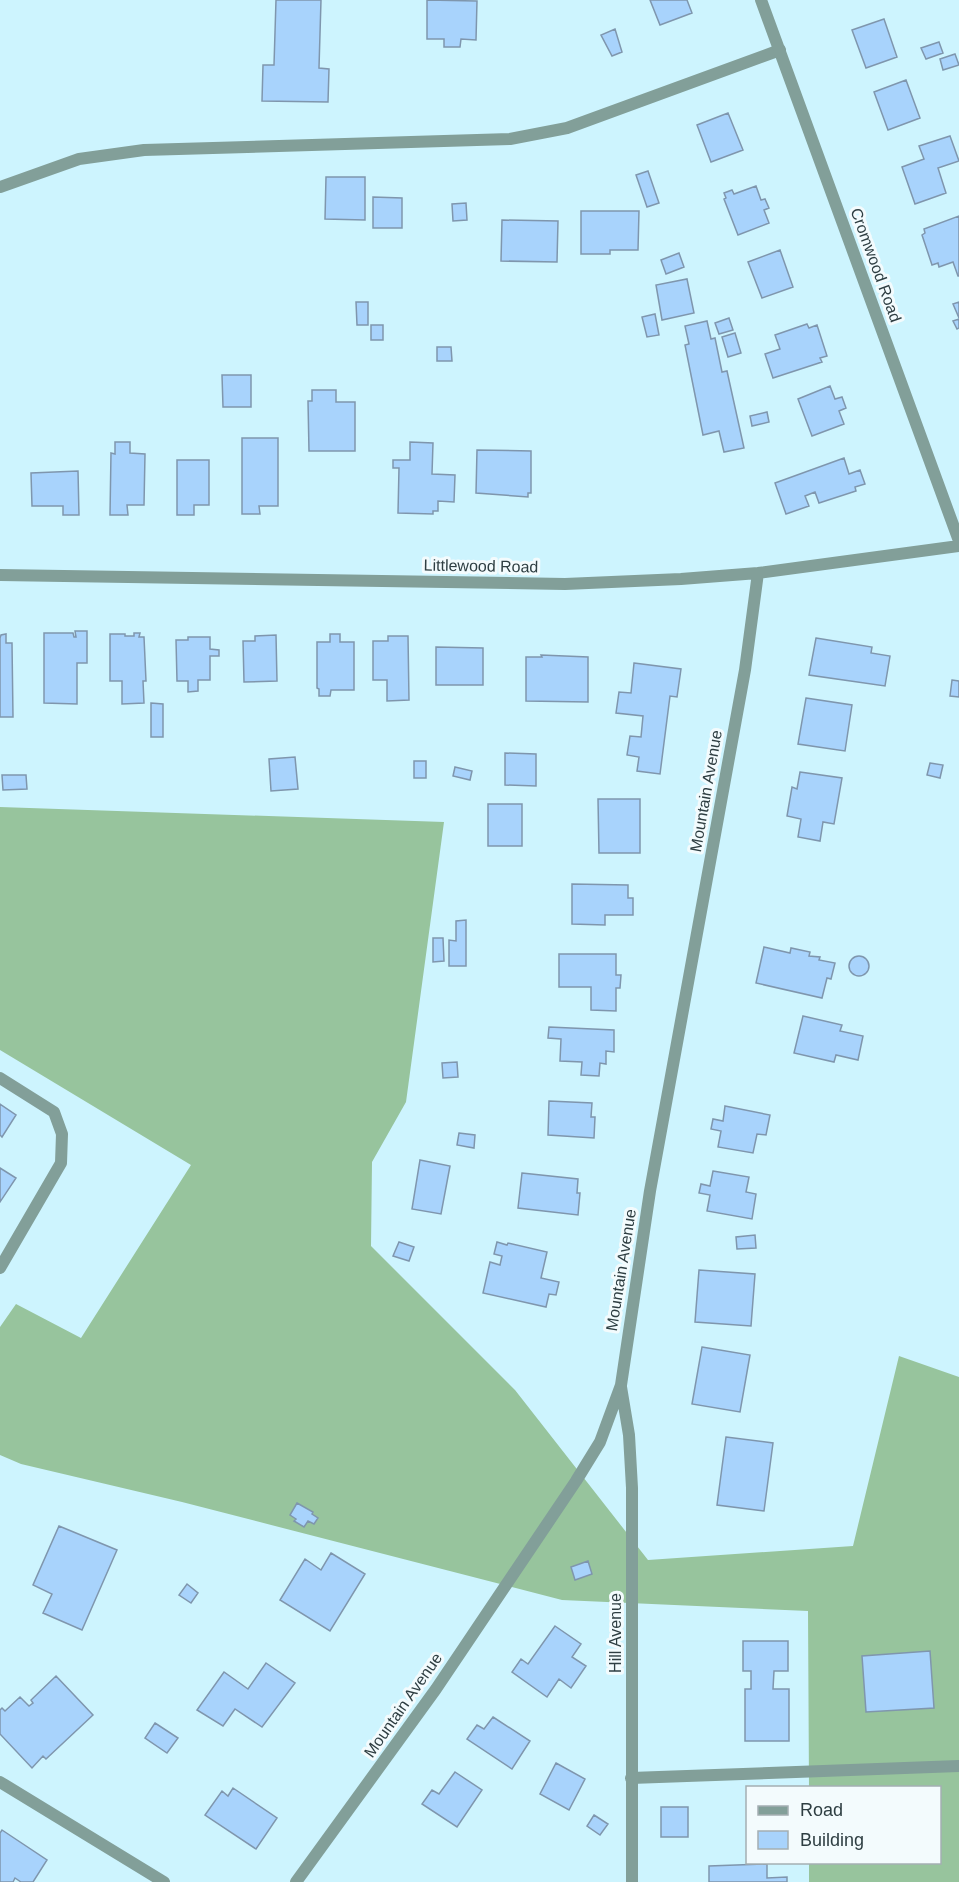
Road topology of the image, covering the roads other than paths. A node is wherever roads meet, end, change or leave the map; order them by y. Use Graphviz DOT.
graph roads {
  1 [pos="761,0"];
  2 [pos="780,50"];
  3 [pos="0,187"];
  4 [pos="959,541"];
  5 [pos="959,546"];
  6 [pos="758,573"];
  7 [pos="0,575"];
  8 [pos="0,1077"];
  9 [pos="0,1268"];
  10 [pos="621,1385"];
  11 [pos="959,1766"];
  12 [pos="631,1778"];
  13 [pos="0,1782"];
  14 [pos="164,1882"];
  15 [pos="296,1882"];
  16 [pos="632,1882"];
  1 -- 2 [label="street, Cromwood Road"];
  2 -- 3 [label="street"];
  2 -- 4 [label="street, Cromwood Road"];
  5 -- 6 [label="street, Littlewood Road"];
  6 -- 7 [label="street, Littlewood Road"];
  6 -- 10 [label="street, Mountain Avenue"];
  8 -- 9 [label="street"];
  10 -- 12 [label="street, Hill Avenue"];
  10 -- 15 [label="street, Mountain Avenue"];
  11 -- 12 [label="street"];
  12 -- 16 [label="street, Hill Avenue"];
  13 -- 14 [label="street"];
}
